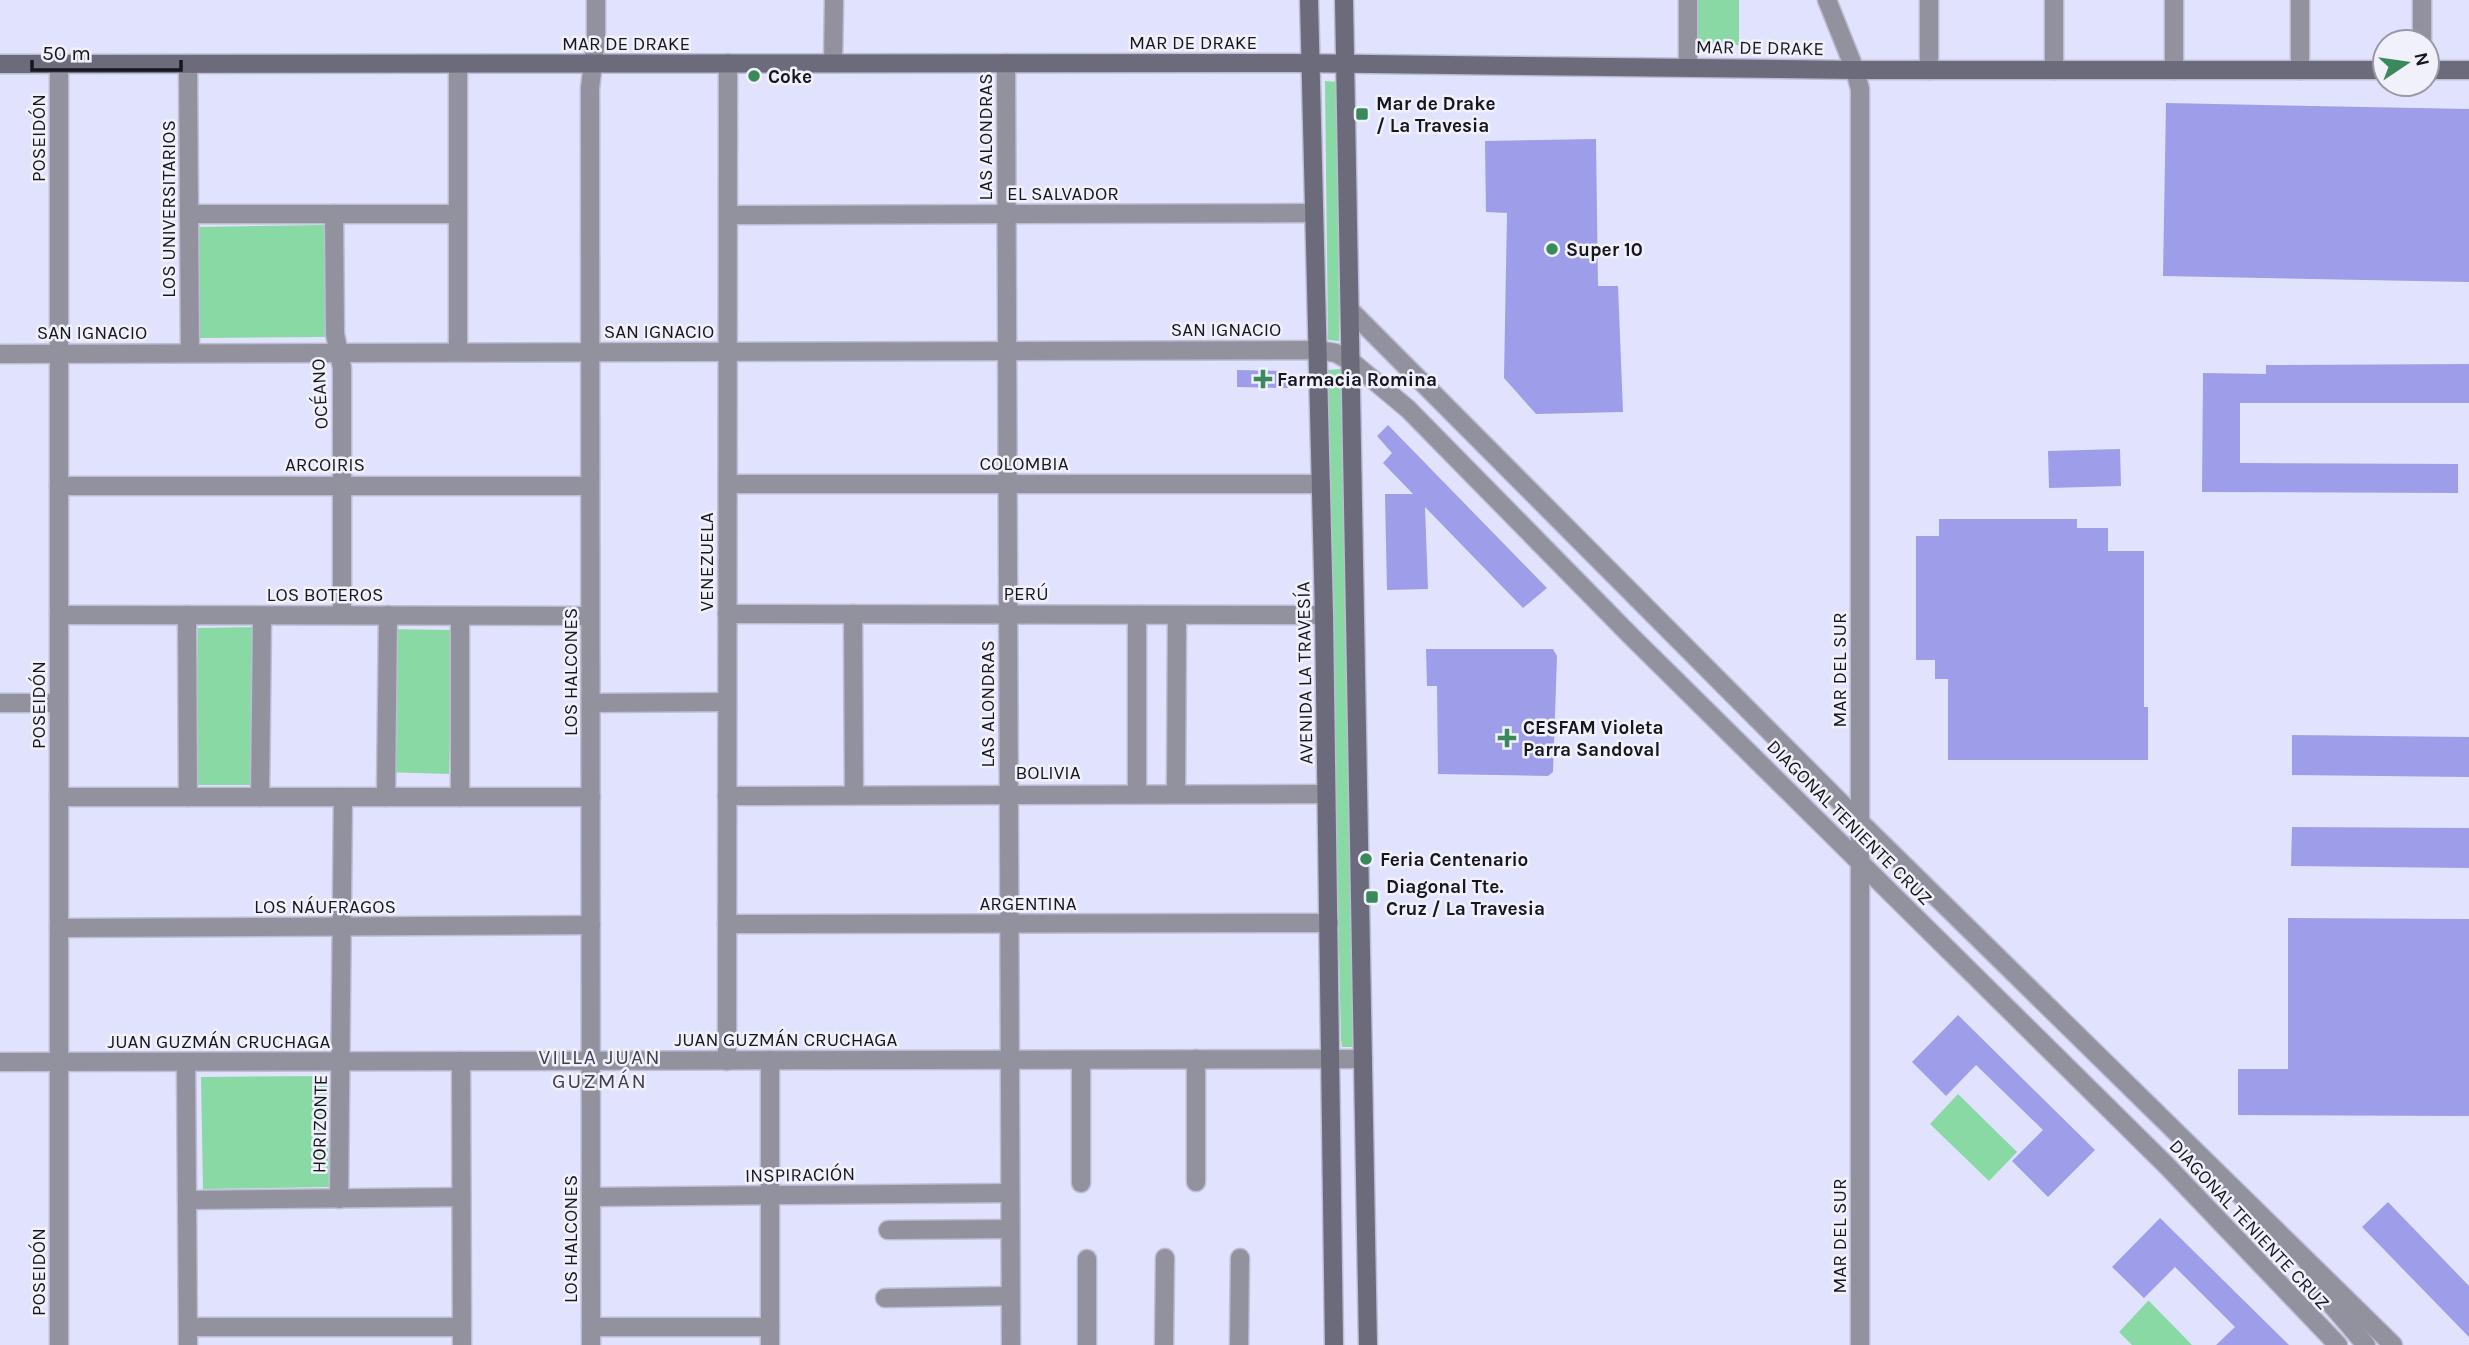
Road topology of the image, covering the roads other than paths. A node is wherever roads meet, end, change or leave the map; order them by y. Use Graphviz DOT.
graph roads {
  1 [pos="596,0"];
  2 [pos="834,0"];
  3 [pos="1309,0"];
  4 [pos="1344,0"];
  5 [pos="1688,0"];
  6 [pos="1827,0"];
  7 [pos="1929,0"];
  8 [pos="2054,0"];
  9 [pos="2174,0"];
  10 [pos="2300,0"];
  11 [pos="2422,0"];
  12 [pos="2422,28"];
  13 [pos="834,63"];
  14 [pos="1006,63"];
  15 [pos="1311,63"];
  16 [pos="1346,63"];
  17 [pos="0,64"];
  18 [pos="59,64"];
  19 [pos="188,64"];
  20 [pos="458,64"];
  21 [pos="593,64"];
  22 [pos="728,64"];
  23 [pos="1688,67"];
  24 [pos="1855,70"];
  25 [pos="1929,70"];
  26 [pos="2054,70"];
  27 [pos="2174,70"];
  28 [pos="2300,70"];
  29 [pos="2371,70"];
  30 [pos="2441,70"];
  31 [pos="2469,70"];
  32 [pos="189,214"];
  33 [pos="334,214"];
  34 [pos="458,214"];
  35 [pos="1006,214"];
  36 [pos="1314,214"];
  37 [pos="728,215"];
  38 [pos="1351,311"];
  39 [pos="1317,350"];
  40 [pos="728,351"];
  41 [pos="1007,351"];
  42 [pos="458,352"];
  43 [pos="590,352"];
  44 [pos="190,353"];
  45 [pos="338,353"];
  46 [pos="0,354"];
  47 [pos="59,354"];
  48 [pos="1352,362"];
  49 [pos="728,484"];
  50 [pos="1007,484"];
  51 [pos="1321,484"];
  52 [pos="342,485"];
  53 [pos="59,486"];
  54 [pos="590,486"];
  55 [pos="727,614"];
  56 [pos="853,614"];
  57 [pos="1008,614"];
  58 [pos="59,615"];
  59 [pos="187,615"];
  60 [pos="262,615"];
  61 [pos="342,615"];
  62 [pos="388,615"];
  63 [pos="1137,615"];
  64 [pos="1177,615"];
  65 [pos="1324,615"];
  66 [pos="460,616"];
  67 [pos="590,616"];
  68 [pos="727,702"];
  69 [pos="0,703"];
  70 [pos="59,703"];
  71 [pos="591,703"];
  72 [pos="1009,793"];
  73 [pos="1175,793"];
  74 [pos="1137,794"];
  75 [pos="1326,794"];
  76 [pos="854,795"];
  77 [pos="727,796"];
  78 [pos="59,797"];
  79 [pos="188,797"];
  80 [pos="260,797"];
  81 [pos="343,797"];
  82 [pos="386,797"];
  83 [pos="460,797"];
  84 [pos="591,797"];
  85 [pos="1860,822"];
  86 [pos="1862,863"];
  87 [pos="1329,923"];
  88 [pos="727,924"];
  89 [pos="1009,924"];
  90 [pos="591,925"];
  91 [pos="343,927"];
  92 [pos="59,928"];
  93 [pos="1196,1059"];
  94 [pos="1330,1059"];
  95 [pos="1363,1059"];
  96 [pos="770,1060"];
  97 [pos="1010,1060"];
  98 [pos="1081,1060"];
  99 [pos="341,1061"];
  100 [pos="461,1061"];
  101 [pos="591,1061"];
  102 [pos="727,1061"];
  103 [pos="0,1062"];
  104 [pos="59,1062"];
  105 [pos="186,1062"];
  106 [pos="1196,1182"];
  107 [pos="1081,1183"];
  108 [pos="1010,1193"];
  109 [pos="770,1195"];
  110 [pos="591,1197"];
  111 [pos="461,1198"];
  112 [pos="339,1199"];
  113 [pos="187,1200"];
  114 [pos="1010,1229"];
  115 [pos="888,1230"];
  116 [pos="2306,1256"];
  117 [pos="1165,1258"];
  118 [pos="1240,1258"];
  119 [pos="1087,1259"];
  120 [pos="1010,1296"];
  121 [pos="885,1298"];
  122 [pos="188,1326"];
  123 [pos="461,1326"];
  124 [pos="591,1336"];
  125 [pos="770,1336"];
  126 [pos="59,1345"];
  127 [pos="188,1345"];
  128 [pos="461,1345"];
  129 [pos="1011,1345"];
  130 [pos="1087,1345"];
  131 [pos="1164,1345"];
  132 [pos="1239,1345"];
  133 [pos="1334,1345"];
  134 [pos="1368,1345"];
  135 [pos="1860,1345"];
  136 [pos="2338,1345"];
  137 [pos="2366,1345"];
  138 [pos="2393,1345"];
  1 -- 21 [label="street, LOS HALCONES"];
  2 -- 13 [label="street"];
  3 -- 15 [label="street, AVENIDA LA TRAVESÍA"];
  4 -- 16 [label="street"];
  5 -- 23 [label="street"];
  6 -- 24 [label="street, MAR DEL SUR"];
  7 -- 25 [label="street"];
  8 -- 26 [label="street"];
  9 -- 27 [label="street"];
  10 -- 28 [label="street"];
  11 -- 12 [label="street"];
  13 -- 14 [label="street, MAR DE DRAKE"];
  13 -- 22 [label="street, MAR DE DRAKE"];
  14 -- 15 [label="street, MAR DE DRAKE"];
  14 -- 35 [label="street, LAS ALONDRAS"];
  15 -- 16 [label="street, MAR DE DRAKE"];
  15 -- 36 [label="street, AVENIDA LA TRAVESÍA"];
  16 -- 23 [label="street, MAR DE DRAKE"];
  16 -- 38 [label="street"];
  17 -- 18 [label="street, MAR DE DRAKE"];
  18 -- 19 [label="street, MAR DE DRAKE"];
  18 -- 47 [label="street, POSEIDÓN"];
  19 -- 20 [label="street, MAR DE DRAKE"];
  19 -- 32 [label="street, LOS UNIVERSITARIOS"];
  20 -- 21 [label="street, MAR DE DRAKE"];
  20 -- 34 [label="street"];
  21 -- 22 [label="street, MAR DE DRAKE"];
  21 -- 43 [label="street, LOS HALCONES"];
  22 -- 37 [label="street, VENEZUELA"];
  23 -- 24 [label="street, MAR DE DRAKE"];
  24 -- 25 [label="street, MAR DE DRAKE"];
  24 -- 85 [label="street, MAR DEL SUR"];
  25 -- 26 [label="street, MAR DE DRAKE"];
  26 -- 27 [label="street, MAR DE DRAKE"];
  27 -- 28 [label="street, MAR DE DRAKE"];
  28 -- 29 [label="street, MAR DE DRAKE"];
  30 -- 31 [label="street"];
  32 -- 33 [label="street"];
  32 -- 44 [label="street, LOS UNIVERSITARIOS"];
  33 -- 34 [label="street"];
  33 -- 45 [label="street, OCÉANO"];
  34 -- 42 [label="street"];
  35 -- 36 [label="street, EL SALVADOR"];
  35 -- 37 [label="street, EL SALVADOR"];
  35 -- 41 [label="street, LAS ALONDRAS"];
  36 -- 39 [label="street, AVENIDA LA TRAVESÍA"];
  37 -- 40 [label="street, VENEZUELA"];
  38 -- 48 [label="street"];
  38 -- 85 [label="street, DIAGONAL TENIENTE CRUZ"];
  39 -- 41 [label="street, SAN IGNACIO"];
  39 -- 48 [label="street, DIAGONAL TENIENTE CRUZ"];
  39 -- 51 [label="street, AVENIDA LA TRAVESÍA"];
  40 -- 41 [label="street, SAN IGNACIO"];
  40 -- 43 [label="street, SAN IGNACIO"];
  40 -- 49 [label="street, VENEZUELA"];
  41 -- 50 [label="street, LAS ALONDRAS"];
  42 -- 43 [label="street, SAN IGNACIO"];
  42 -- 45 [label="street, SAN IGNACIO"];
  43 -- 54 [label="street, LOS HALCONES"];
  44 -- 45 [label="street, SAN IGNACIO"];
  44 -- 47 [label="street, SAN IGNACIO"];
  45 -- 52 [label="street, OCÉANO"];
  46 -- 47 [label="street, SAN IGNACIO"];
  47 -- 53 [label="street, POSEIDÓN"];
  48 -- 86 [label="street, DIAGONAL TENIENTE CRUZ"];
  48 -- 95 [label="street"];
  49 -- 50 [label="street, COLOMBIA"];
  49 -- 55 [label="street, VENEZUELA"];
  50 -- 51 [label="street, COLOMBIA"];
  50 -- 57 [label="street, LAS ALONDRAS"];
  51 -- 65 [label="street, AVENIDA LA TRAVESÍA"];
  52 -- 53 [label="street, ARCOIRIS"];
  52 -- 54 [label="street, ARCOIRIS"];
  52 -- 61 [label="street, OCÉANO"];
  53 -- 58 [label="street, POSEIDÓN"];
  54 -- 67 [label="street, LOS HALCONES"];
  55 -- 56 [label="street, PERÚ"];
  55 -- 68 [label="street, VENEZUELA"];
  56 -- 57 [label="street, PERÚ"];
  56 -- 76 [label="street"];
  57 -- 63 [label="street, PERÚ"];
  57 -- 72 [label="street, LAS ALONDRAS"];
  58 -- 59 [label="street, LOS BOTEROS"];
  58 -- 70 [label="street, POSEIDÓN"];
  59 -- 60 [label="street, LOS BOTEROS"];
  59 -- 79 [label="street"];
  60 -- 61 [label="street, LOS BOTEROS"];
  60 -- 80 [label="street"];
  61 -- 62 [label="street, LOS BOTEROS"];
  62 -- 66 [label="street, LOS BOTEROS"];
  62 -- 82 [label="street"];
  63 -- 64 [label="street, PERÚ"];
  63 -- 74 [label="street"];
  64 -- 65 [label="street, PERÚ"];
  64 -- 73 [label="street"];
  65 -- 75 [label="street, AVENIDA LA TRAVESÍA"];
  66 -- 67 [label="street, LOS BOTEROS"];
  66 -- 83 [label="street"];
  67 -- 71 [label="street, LOS HALCONES"];
  68 -- 71 [label="street"];
  68 -- 77 [label="street, VENEZUELA"];
  69 -- 70 [label="street"];
  70 -- 78 [label="street, POSEIDÓN"];
  71 -- 84 [label="street, LOS HALCONES"];
  72 -- 74 [label="street, BOLIVIA"];
  72 -- 76 [label="street, BOLIVIA"];
  72 -- 89 [label="street, LAS ALONDRAS"];
  73 -- 74 [label="street, BOLIVIA"];
  73 -- 75 [label="street, BOLIVIA"];
  75 -- 87 [label="street, AVENIDA LA TRAVESÍA"];
  76 -- 77 [label="street, BOLIVIA"];
  77 -- 88 [label="street, VENEZUELA"];
  78 -- 79 [label="street"];
  78 -- 92 [label="street, POSEIDÓN"];
  79 -- 80 [label="street"];
  80 -- 81 [label="street"];
  81 -- 82 [label="street"];
  81 -- 91 [label="street, HORIZONTE"];
  82 -- 83 [label="street"];
  83 -- 84 [label="street"];
  84 -- 90 [label="street, LOS HALCONES"];
  85 -- 86 [label="street, MAR DEL SUR"];
  85 -- 116 [label="street, DIAGONAL TENIENTE CRUZ"];
  86 -- 135 [label="street, MAR DEL SUR"];
  86 -- 136 [label="street, DIAGONAL TENIENTE CRUZ"];
  87 -- 89 [label="street, ARGENTINA"];
  87 -- 94 [label="street, AVENIDA LA TRAVESÍA"];
  88 -- 89 [label="street, ARGENTINA"];
  88 -- 102 [label="street, VENEZUELA"];
  89 -- 97 [label="street, LAS ALONDRAS"];
  90 -- 91 [label="street, LOS NÁUFRAGOS"];
  90 -- 101 [label="street, LOS HALCONES"];
  91 -- 92 [label="street, LOS NÁUFRAGOS"];
  91 -- 99 [label="street, HORIZONTE"];
  92 -- 104 [label="street, POSEIDÓN"];
  93 -- 94 [label="street, JUAN GUZMÁN CRUCHAGA"];
  93 -- 98 [label="street, JUAN GUZMÁN CRUCHAGA"];
  93 -- 106 [label="street"];
  94 -- 95 [label="street, JUAN GUZMÁN CRUCHAGA"];
  94 -- 133 [label="street, AVENIDA LA TRAVESÍA"];
  95 -- 134 [label="street"];
  96 -- 97 [label="street, JUAN GUZMÁN CRUCHAGA"];
  96 -- 102 [label="street, JUAN GUZMÁN CRUCHAGA"];
  96 -- 109 [label="street"];
  97 -- 98 [label="street, JUAN GUZMÁN CRUCHAGA"];
  97 -- 108 [label="street, LAS ALONDRAS"];
  98 -- 107 [label="street"];
  99 -- 100 [label="street, JUAN GUZMÁN CRUCHAGA"];
  99 -- 105 [label="street, JUAN GUZMÁN CRUCHAGA"];
  99 -- 112 [label="street, HORIZONTE"];
  100 -- 101 [label="street, JUAN GUZMÁN CRUCHAGA"];
  100 -- 111 [label="street"];
  101 -- 102 [label="street, JUAN GUZMÁN CRUCHAGA"];
  101 -- 110 [label="street, LOS HALCONES"];
  103 -- 104 [label="street, JUAN GUZMÁN CRUCHAGA"];
  104 -- 105 [label="street, JUAN GUZMÁN CRUCHAGA"];
  104 -- 126 [label="street, POSEIDÓN"];
  105 -- 113 [label="street"];
  108 -- 109 [label="street, INSPIRACIÓN"];
  108 -- 114 [label="street, LAS ALONDRAS"];
  109 -- 110 [label="street, INSPIRACIÓN"];
  109 -- 125 [label="street"];
  110 -- 124 [label="street, LOS HALCONES"];
  111 -- 112 [label="street"];
  111 -- 123 [label="street"];
  112 -- 113 [label="street"];
  113 -- 122 [label="street"];
  114 -- 115 [label="street"];
  114 -- 120 [label="street, LAS ALONDRAS"];
  116 -- 137 [label="street, DIAGONAL TENIENTE CRUZ"];
  116 -- 138 [label="street, DIAGONAL TENIENTE CRUZ"];
  117 -- 131 [label="street"];
  118 -- 132 [label="street"];
  119 -- 130 [label="street"];
  120 -- 121 [label="street"];
  120 -- 129 [label="street, LAS ALONDRAS"];
  122 -- 123 [label="street"];
  122 -- 127 [label="street"];
  123 -- 128 [label="street"];
  124 -- 125 [label="street"];
}
